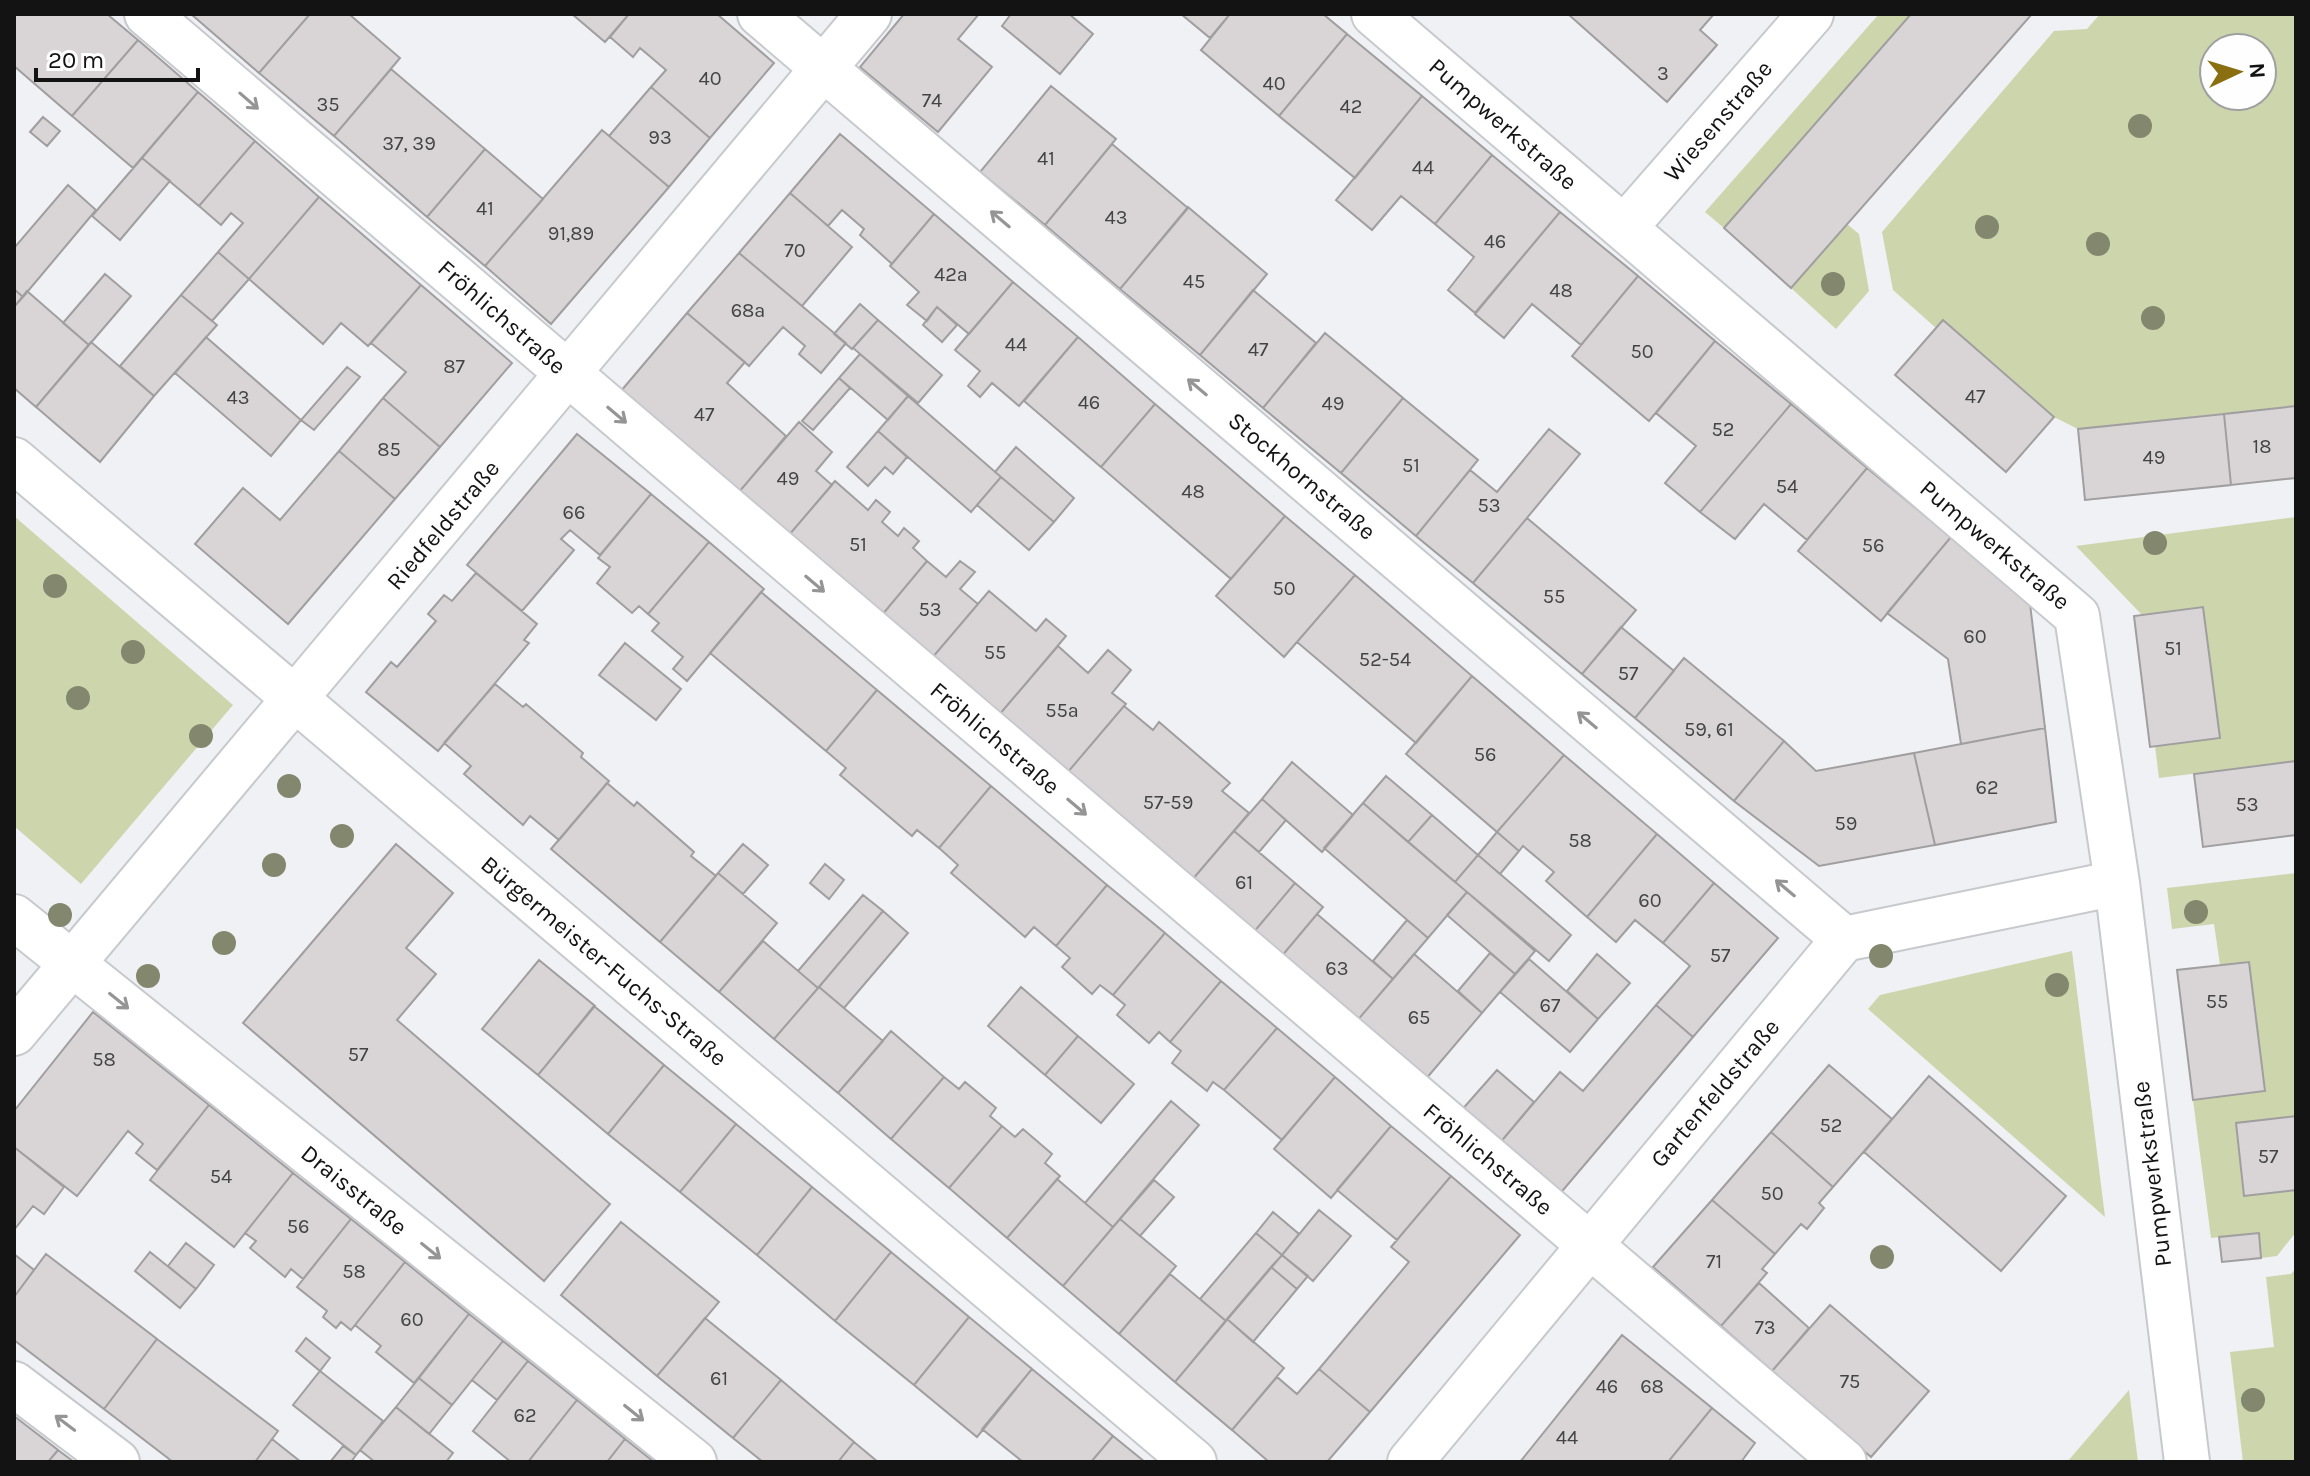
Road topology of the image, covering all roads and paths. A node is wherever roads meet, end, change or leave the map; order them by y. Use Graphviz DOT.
graph roads {
  1 [pos="147,14"];
  2 [pos="760,14"];
  3 [pos="869,14"];
  4 [pos="1374,14"];
  5 [pos="1811,14"];
  6 [pos="824,68"];
  7 [pos="1624,228"];
  8 [pos="568,374"];
  9 [pos="14,460"];
  10 [pos="297,699"];
  11 [pos="2117,883"];
  12 [pos="14,917"];
  13 [pos="1844,939"];
  14 [pos="72,963"];
  15 [pos="14,1033"];
  16 [pos="1589,1244"];
  17 [pos="14,1384"];
  18 [pos="117,1462"];
  19 [pos="694,1462"];
  20 [pos="1194,1462"];
  21 [pos="1410,1462"];
  22 [pos="1844,1462"];
  23 [pos="2187,1462"];
  1 -- 8 [label="street, Fröhlichstraße, one-way"];
  2 -- 6 [label="street, Stockhornstraße"];
  3 -- 6 [label="street, Riedfeldstraße"];
  4 -- 7 [label="street, Pumpwerkstraße"];
  5 -- 7 [label="street, Wiesenstraße"];
  6 -- 8 [label="street, Riedfeldstraße"];
  13 -- 6 [label="street, Stockhornstraße, one-way"];
  7 -- 11 [label="street, Pumpwerkstraße"];
  8 -- 10 [label="street, Riedfeldstraße"];
  8 -- 16 [label="street, Fröhlichstraße, one-way"];
  9 -- 10 [label="street, Bürgermeister-Fuchs-Straße"];
  10 -- 14 [label="street, Riedfeldstraße"];
  10 -- 20 [label="street, Bürgermeister-Fuchs-Straße"];
  11 -- 13 [label="street"];
  11 -- 23 [label="street, Pumpwerkstraße"];
  12 -- 14 [label="street, Draisstraße"];
  13 -- 16 [label="street, Gartenfeldstraße"];
  14 -- 15 [label="street, Riedfeldstraße"];
  14 -- 19 [label="street, Draisstraße, one-way"];
  16 -- 21 [label="street, Gartenfeldstraße"];
  16 -- 22 [label="street, Fröhlichstraße"];
  18 -- 17 [label="street, one-way"];
}
